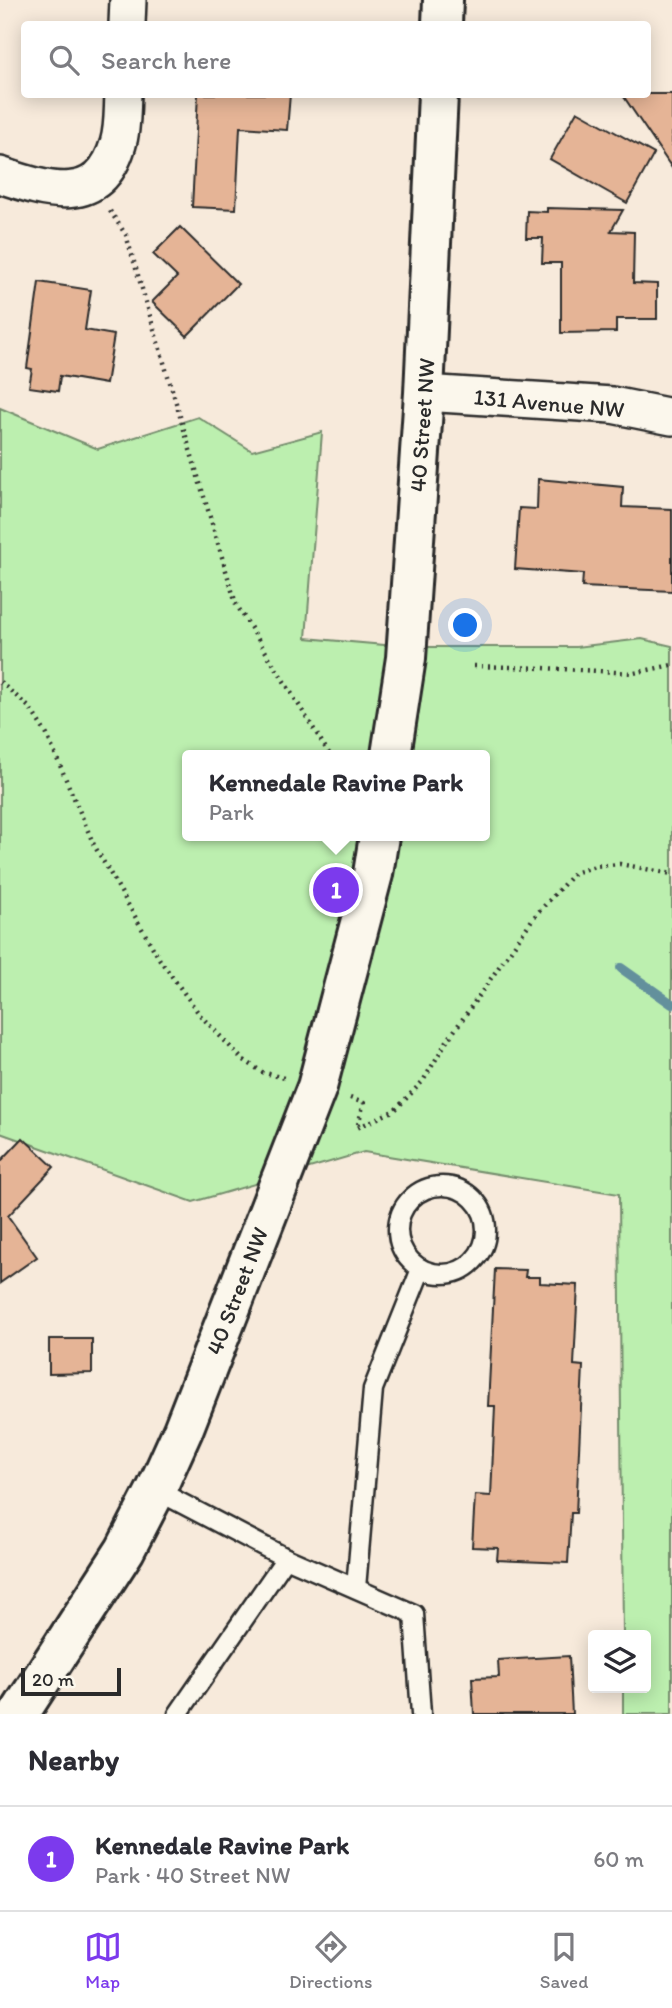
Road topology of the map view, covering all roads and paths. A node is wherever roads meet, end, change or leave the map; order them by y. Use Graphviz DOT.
graph roads {
  1 [pos="128,0"];
  2 [pos="443,0"];
  3 [pos="127,21"];
  4 [pos="442,21"];
  5 [pos="123,98"];
  6 [pos="438,98"];
  7 [pos="0,175"];
  8 [pos="93,184"];
  9 [pos="424,393"];
  10 [pos="672,417"];
  11 [pos="672,665"];
  12 [pos="474,666"];
  13 [pos="0,682"];
  14 [pos="327,750"];
  15 [pos="392,750"];
  16 [pos="378,841"];
  17 [pos="672,874"];
  18 [pos="317,1087"];
  19 [pos="421,1269"];
  20 [pos="156,1490"];
  21 [pos="286,1558"];
  22 [pos="356,1588"];
  23 [pos="19,1714"];
  24 [pos="178,1714"];
  25 [pos="421,1714"];
  1 -- 3 [label="street"];
  2 -- 4 [label="street"];
  5 -- 8 [label="street"];
  6 -- 9 [label="street, 40 Street NW"];
  7 -- 8 [label="street"];
  8 -- 14 [label="path"];
  9 -- 10 [label="street, 131 Avenue NW"];
  9 -- 15 [label="street, 40 Street NW"];
  11 -- 12 [label="path"];
  13 -- 18 [label="path"];
  16 -- 18 [label="street, 40 Street NW"];
  17 -- 18 [label="path"];
  18 -- 20 [label="street, 40 Street NW"];
  19 -- 19 [label="lane"];
  19 -- 22 [label="lane"];
  20 -- 21 [label="lane"];
  20 -- 23 [label="street, 40 Street NW"];
  21 -- 22 [label="lane"];
  21 -- 24 [label="lane"];
  22 -- 25 [label="lane"];
}
